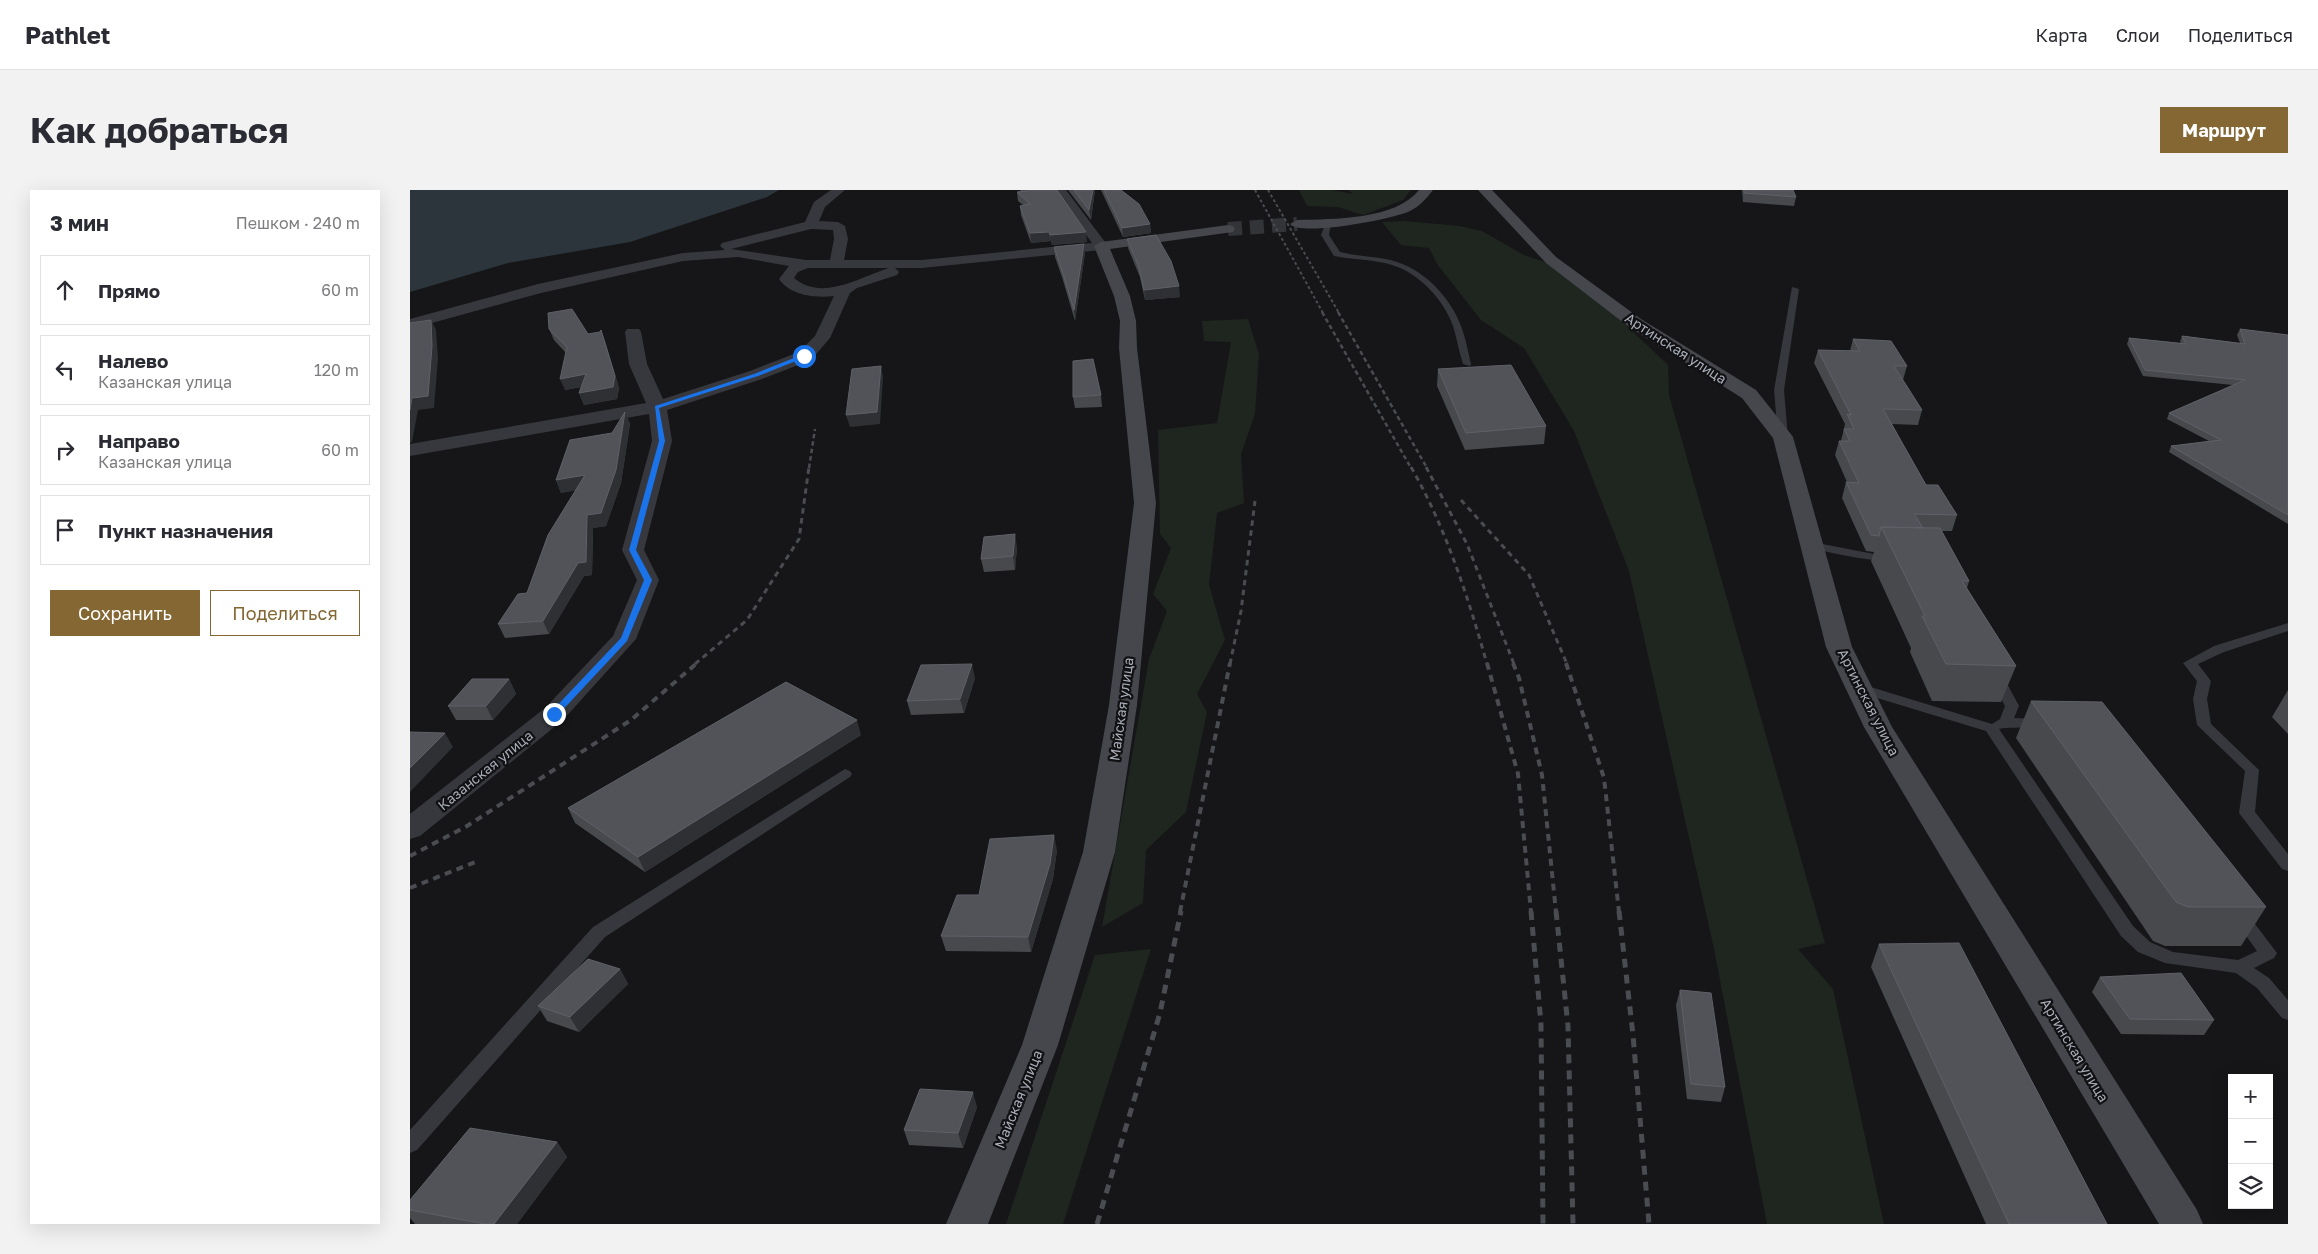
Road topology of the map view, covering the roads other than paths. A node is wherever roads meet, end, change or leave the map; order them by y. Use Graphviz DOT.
graph roads {
  1 [pos="839,190"];
  2 [pos="1060,190"];
  3 [pos="1426,190"];
  4 [pos="1485,190"];
  5 [pos="1328,223"];
  6 [pos="1297,224"];
  7 [pos="811,225"];
  8 [pos="1228,229"];
  9 [pos="1101,246"];
  10 [pos="683,257"];
  11 [pos="806,264"];
  12 [pos="836,265"];
  13 [pos="877,270"];
  14 [pos="1795,289"];
  15 [pos="843,291"];
  16 [pos="410,324"];
  17 [pos="633,332"];
  18 [pos="1467,364"];
  19 [pos="656,407"];
  20 [pos="1783,437"];
  21 [pos="410,450"];
  22 [pos="1812,544"];
  23 [pos="1900,557"];
  24 [pos="2288,627"];
  25 [pos="1989,662"];
  26 [pos="1859,688"];
  27 [pos="2006,722"];
  28 [pos="2059,724"];
  29 [pos="1991,728"];
  30 [pos="845,774"];
  31 [pos="410,828"];
  32 [pos="2288,865"];
  33 [pos="2232,906"];
  34 [pos="2240,967"];
  35 [pos="2288,1013"];
  36 [pos="410,1144"];
  37 [pos="967,1224"];
  38 [pos="2182,1224"];
  1 -- 7 [label="street"];
  2 -- 9 [label="street, Майская улица"];
  3 -- 5 [label="street"];
  4 -- 20 [label="street, Артинская улица"];
  5 -- 6 [label="street"];
  5 -- 18 [label="lane"];
  7 -- 10 [label="street"];
  7 -- 12 [label="street"];
  8 -- 9 [label="street"];
  9 -- 13 [label="street"];
  9 -- 37 [label="street, Майская улица"];
  10 -- 11 [label="street"];
  10 -- 16 [label="street"];
  11 -- 12 [label="street"];
  11 -- 15 [label="street"];
  12 -- 13 [label="street"];
  13 -- 15 [label="street"];
  14 -- 20 [label="lane"];
  15 -- 19 [label="street"];
  17 -- 19 [label="street, Казанская улица"];
  19 -- 21 [label="street"];
  19 -- 31 [label="street, Казанская улица"];
  20 -- 22 [label="street, Артинская улица"];
  22 -- 23 [label="lane"];
  22 -- 26 [label="street, Артинская улица"];
  24 -- 32 [label="lane"];
  25 -- 27 [label="lane"];
  26 -- 29 [label="lane"];
  26 -- 38 [label="street, Артинская улица"];
  27 -- 28 [label="lane"];
  27 -- 29 [label="lane"];
  29 -- 34 [label="lane"];
  30 -- 36 [label="lane"];
  33 -- 34 [label="lane"];
  34 -- 35 [label="lane"];
}
